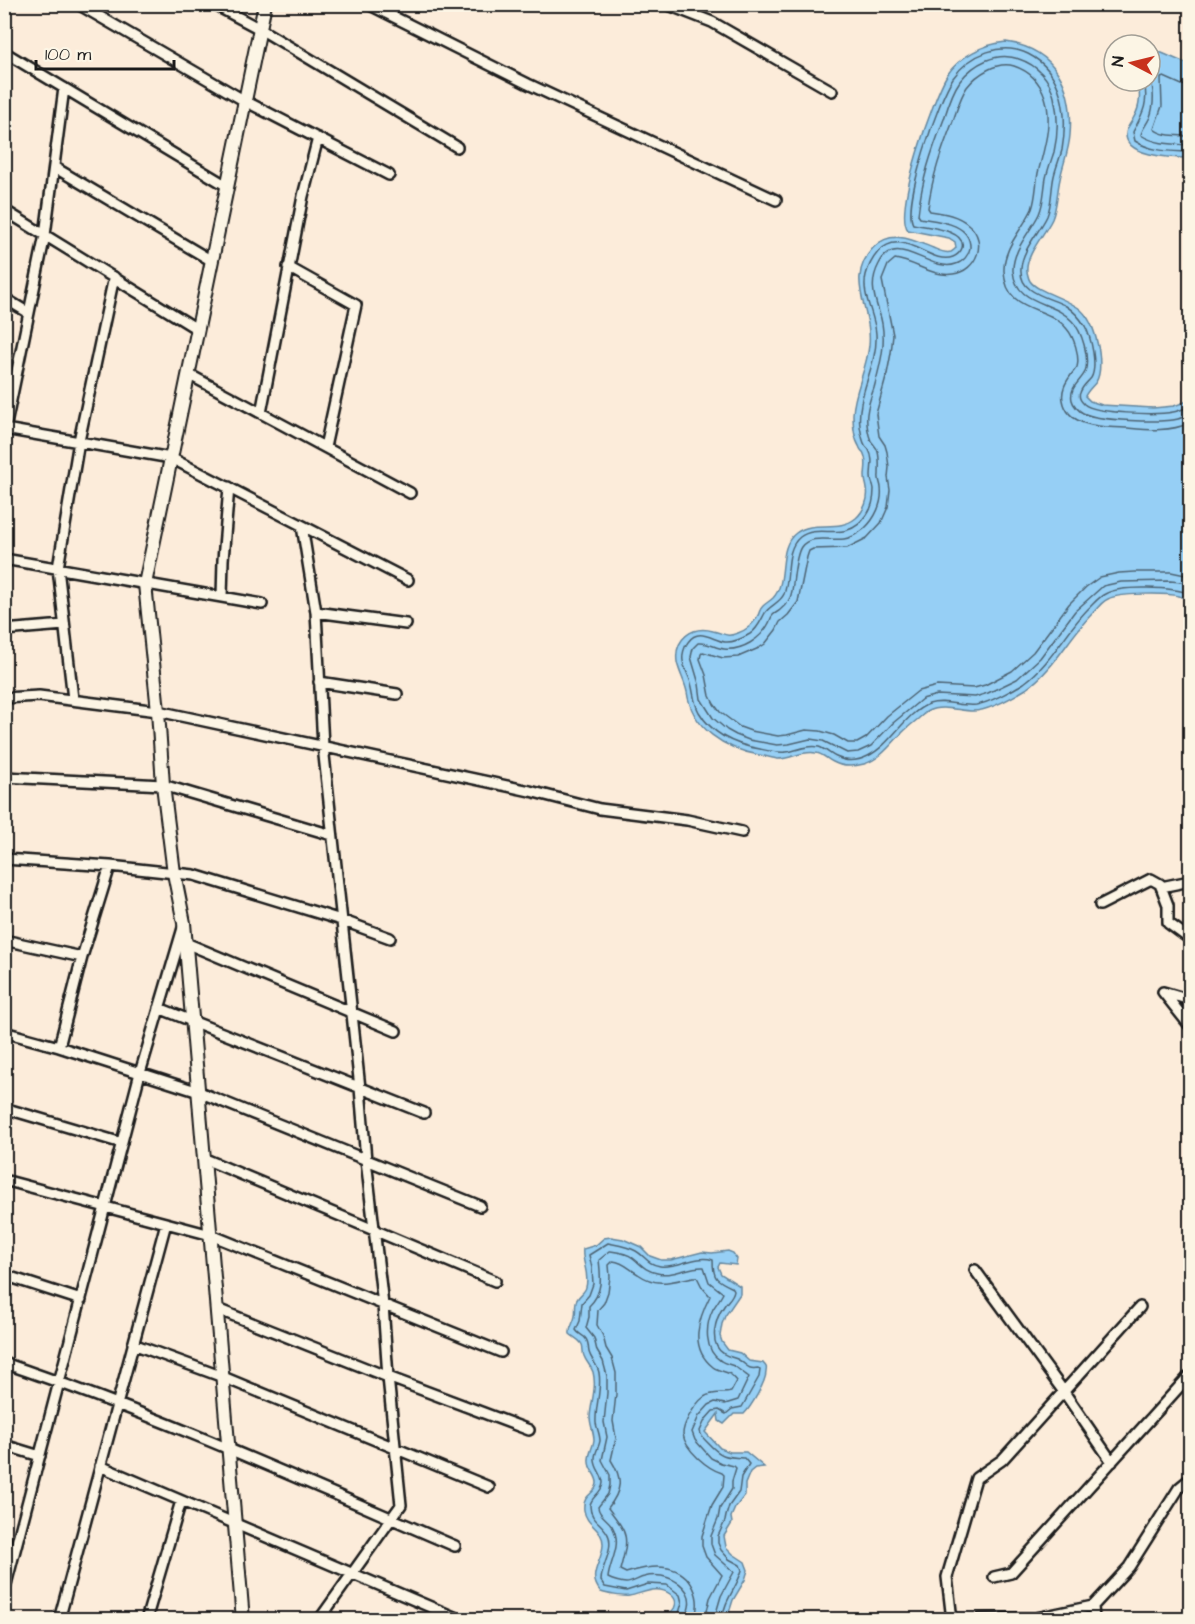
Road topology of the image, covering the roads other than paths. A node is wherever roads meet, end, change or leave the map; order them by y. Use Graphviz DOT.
graph roads {
  1 [pos="78,4"];
  2 [pos="213,4"];
  3 [pos="265,4"];
  4 [pos="368,4"];
  5 [pos="666,4"];
  6 [pos="260,29"];
  7 [pos="4,52"];
  8 [pos="64,88"];
  9 [pos="832,91"];
  10 [pos="245,101"];
  11 [pos="318,138"];
  12 [pos="457,147"];
  13 [pos="54,167"];
  14 [pos="389,175"];
  15 [pos="227,186"];
  16 [pos="776,200"];
  17 [pos="4,210"];
  18 [pos="45,235"];
  19 [pos="212,261"];
  20 [pos="288,267"];
  21 [pos="114,277"];
  22 [pos="4,298"];
  23 [pos="29,313"];
  24 [pos="197,329"];
  25 [pos="188,375"];
  26 [pos="261,413"];
  27 [pos="5,431"];
  28 [pos="79,441"];
  29 [pos="325,447"];
  30 [pos="171,458"];
  31 [pos="229,488"];
  32 [pos="410,494"];
  33 [pos="302,526"];
  34 [pos="4,559"];
  35 [pos="58,568"];
  36 [pos="408,580"];
  37 [pos="144,584"];
  38 [pos="222,597"];
  39 [pos="262,604"];
  40 [pos="316,612"];
  41 [pos="406,624"];
  42 [pos="64,625"];
  43 [pos="4,630"];
  44 [pos="320,682"];
  45 [pos="397,694"];
  46 [pos="4,698"];
  47 [pos="73,699"];
  48 [pos="158,711"];
  49 [pos="323,746"];
  50 [pos="4,777"];
  51 [pos="163,785"];
  52 [pos="742,832"];
  53 [pos="332,835"];
  54 [pos="4,859"];
  55 [pos="110,866"];
  56 [pos="174,873"];
  57 [pos="1191,880"];
  58 [pos="1161,887"];
  59 [pos="1100,904"];
  60 [pos="341,920"];
  61 [pos="390,938"];
  62 [pos="1191,939"];
  63 [pos="4,940"];
  64 [pos="182,942"];
  65 [pos="82,957"];
  66 [pos="1191,1000"];
  67 [pos="159,1008"];
  68 [pos="352,1013"];
  69 [pos="192,1021"];
  70 [pos="1191,1026"];
  71 [pos="396,1031"];
  72 [pos="4,1032"];
  73 [pos="59,1047"];
  74 [pos="140,1073"];
  75 [pos="360,1088"];
  76 [pos="199,1092"];
  77 [pos="4,1108"];
  78 [pos="424,1113"];
  79 [pos="122,1143"];
  80 [pos="205,1159"];
  81 [pos="366,1160"];
  82 [pos="4,1180"];
  83 [pos="480,1206"];
  84 [pos="105,1208"];
  85 [pos="166,1223"];
  86 [pos="374,1230"];
  87 [pos="211,1235"];
  88 [pos="975,1269"];
  89 [pos="4,1275"];
  90 [pos="495,1281"];
  91 [pos="81,1300"];
  92 [pos="383,1305"];
  93 [pos="1140,1307"];
  94 [pos="217,1309"];
  95 [pos="133,1344"];
  96 [pos="501,1352"];
  97 [pos="4,1364"];
  98 [pos="1191,1375"];
  99 [pos="223,1377"];
  100 [pos="388,1377"];
  101 [pos="59,1382"];
  102 [pos="1064,1392"];
  103 [pos="117,1405"];
  104 [pos="529,1430"];
  105 [pos="4,1445"];
  106 [pos="395,1448"];
  107 [pos="229,1449"];
  108 [pos="40,1456"];
  109 [pos="1112,1462"];
  110 [pos="100,1466"];
  111 [pos="1191,1479"];
  112 [pos="489,1487"];
  113 [pos="182,1501"];
  114 [pos="391,1519"];
  115 [pos="235,1524"];
  116 [pos="455,1546"];
  117 [pos="351,1574"];
  118 [pos="994,1577"];
  119 [pos="4,1592"];
  120 [pos="1094,1606"];
  121 [pos="980,1619"];
  122 [pos="59,1620"];
  123 [pos="146,1620"];
  124 [pos="243,1620"];
  125 [pos="319,1620"];
  126 [pos="461,1620"];
  127 [pos="952,1620"];
  128 [pos="1094,1620"];
  1 -- 10 [label="street"];
  2 -- 6 [label="street"];
  3 -- 6 [label="street"];
  4 -- 16 [label="street"];
  5 -- 9 [label="street"];
  6 -- 10 [label="street"];
  6 -- 12 [label="street"];
  7 -- 8 [label="street"];
  8 -- 13 [label="street"];
  8 -- 15 [label="street"];
  10 -- 11 [label="street"];
  10 -- 15 [label="street"];
  11 -- 14 [label="street"];
  11 -- 20 [label="street"];
  13 -- 18 [label="street"];
  13 -- 19 [label="street"];
  15 -- 19 [label="street"];
  17 -- 18 [label="street"];
  18 -- 21 [label="street"];
  18 -- 23 [label="street"];
  19 -- 24 [label="street"];
  20 -- 26 [label="street"];
  20 -- 29 [label="street"];
  21 -- 24 [label="street"];
  21 -- 28 [label="street"];
  22 -- 23 [label="street"];
  23 -- 27 [label="street"];
  24 -- 25 [label="street"];
  25 -- 26 [label="street"];
  25 -- 30 [label="street"];
  26 -- 29 [label="street"];
  27 -- 28 [label="street"];
  28 -- 30 [label="street"];
  28 -- 35 [label="street"];
  29 -- 32 [label="street"];
  30 -- 31 [label="street"];
  30 -- 37 [label="street"];
  31 -- 33 [label="street"];
  31 -- 38 [label="street"];
  33 -- 36 [label="street"];
  33 -- 40 [label="street"];
  34 -- 35 [label="street"];
  35 -- 37 [label="street"];
  35 -- 42 [label="street"];
  37 -- 38 [label="street"];
  37 -- 48 [label="street"];
  38 -- 39 [label="street"];
  40 -- 41 [label="street"];
  40 -- 44 [label="street"];
  42 -- 43 [label="street"];
  42 -- 47 [label="street"];
  44 -- 45 [label="street"];
  44 -- 49 [label="street"];
  46 -- 47 [label="street"];
  47 -- 48 [label="street"];
  48 -- 49 [label="street"];
  48 -- 51 [label="street"];
  49 -- 52 [label="street"];
  49 -- 53 [label="street"];
  50 -- 51 [label="street"];
  51 -- 53 [label="street"];
  51 -- 56 [label="street"];
  53 -- 60 [label="street"];
  54 -- 55 [label="street"];
  55 -- 56 [label="street"];
  55 -- 65 [label="street"];
  56 -- 60 [label="street"];
  56 -- 64 [label="street"];
  57 -- 58 [label="street"];
  58 -- 59 [label="street"];
  58 -- 62 [label="street"];
  60 -- 61 [label="street"];
  60 -- 68 [label="street"];
  63 -- 65 [label="street"];
  64 -- 67 [label="street"];
  64 -- 68 [label="street"];
  64 -- 69 [label="street"];
  65 -- 73 [label="street"];
  66 -- 70 [label="street"];
  67 -- 69 [label="street"];
  67 -- 74 [label="street"];
  68 -- 71 [label="street"];
  68 -- 75 [label="street"];
  69 -- 75 [label="street"];
  69 -- 76 [label="street"];
  72 -- 73 [label="street"];
  73 -- 74 [label="street"];
  74 -- 76 [label="street"];
  74 -- 79 [label="street"];
  75 -- 78 [label="street"];
  75 -- 81 [label="street"];
  76 -- 80 [label="street"];
  76 -- 81 [label="street"];
  77 -- 79 [label="street"];
  79 -- 84 [label="street"];
  80 -- 86 [label="street"];
  80 -- 87 [label="street"];
  81 -- 83 [label="street"];
  81 -- 86 [label="street"];
  82 -- 84 [label="street"];
  84 -- 85 [label="street"];
  84 -- 91 [label="street"];
  85 -- 87 [label="street"];
  85 -- 95 [label="street"];
  86 -- 90 [label="street"];
  86 -- 92 [label="street"];
  87 -- 92 [label="street"];
  87 -- 94 [label="street"];
  88 -- 102 [label="street"];
  89 -- 91 [label="street"];
  91 -- 101 [label="street"];
  92 -- 96 [label="street"];
  92 -- 100 [label="street"];
  93 -- 102 [label="street"];
  94 -- 99 [label="street"];
  94 -- 100 [label="street"];
  95 -- 99 [label="street"];
  95 -- 103 [label="street"];
  97 -- 101 [label="street"];
  98 -- 109 [label="street"];
  99 -- 106 [label="street"];
  99 -- 107 [label="street"];
  100 -- 104 [label="street"];
  100 -- 106 [label="street"];
  101 -- 103 [label="street"];
  101 -- 108 [label="street"];
  102 -- 109 [label="street"];
  102 -- 127 [label="street"];
  103 -- 107 [label="street"];
  103 -- 110 [label="street"];
  105 -- 108 [label="street"];
  106 -- 112 [label="street"];
  106 -- 114 [label="street"];
  107 -- 114 [label="street"];
  107 -- 115 [label="street"];
  108 -- 119 [label="street"];
  109 -- 118 [label="street"];
  110 -- 113 [label="street"];
  110 -- 122 [label="street"];
  111 -- 120 [label="street"];
  113 -- 115 [label="street"];
  113 -- 123 [label="street"];
  114 -- 116 [label="street"];
  114 -- 117 [label="street"];
  115 -- 117 [label="street"];
  115 -- 124 [label="street"];
  117 -- 125 [label="street"];
  117 -- 126 [label="street"];
  120 -- 121 [label="street"];
  120 -- 128 [label="street"];
}
